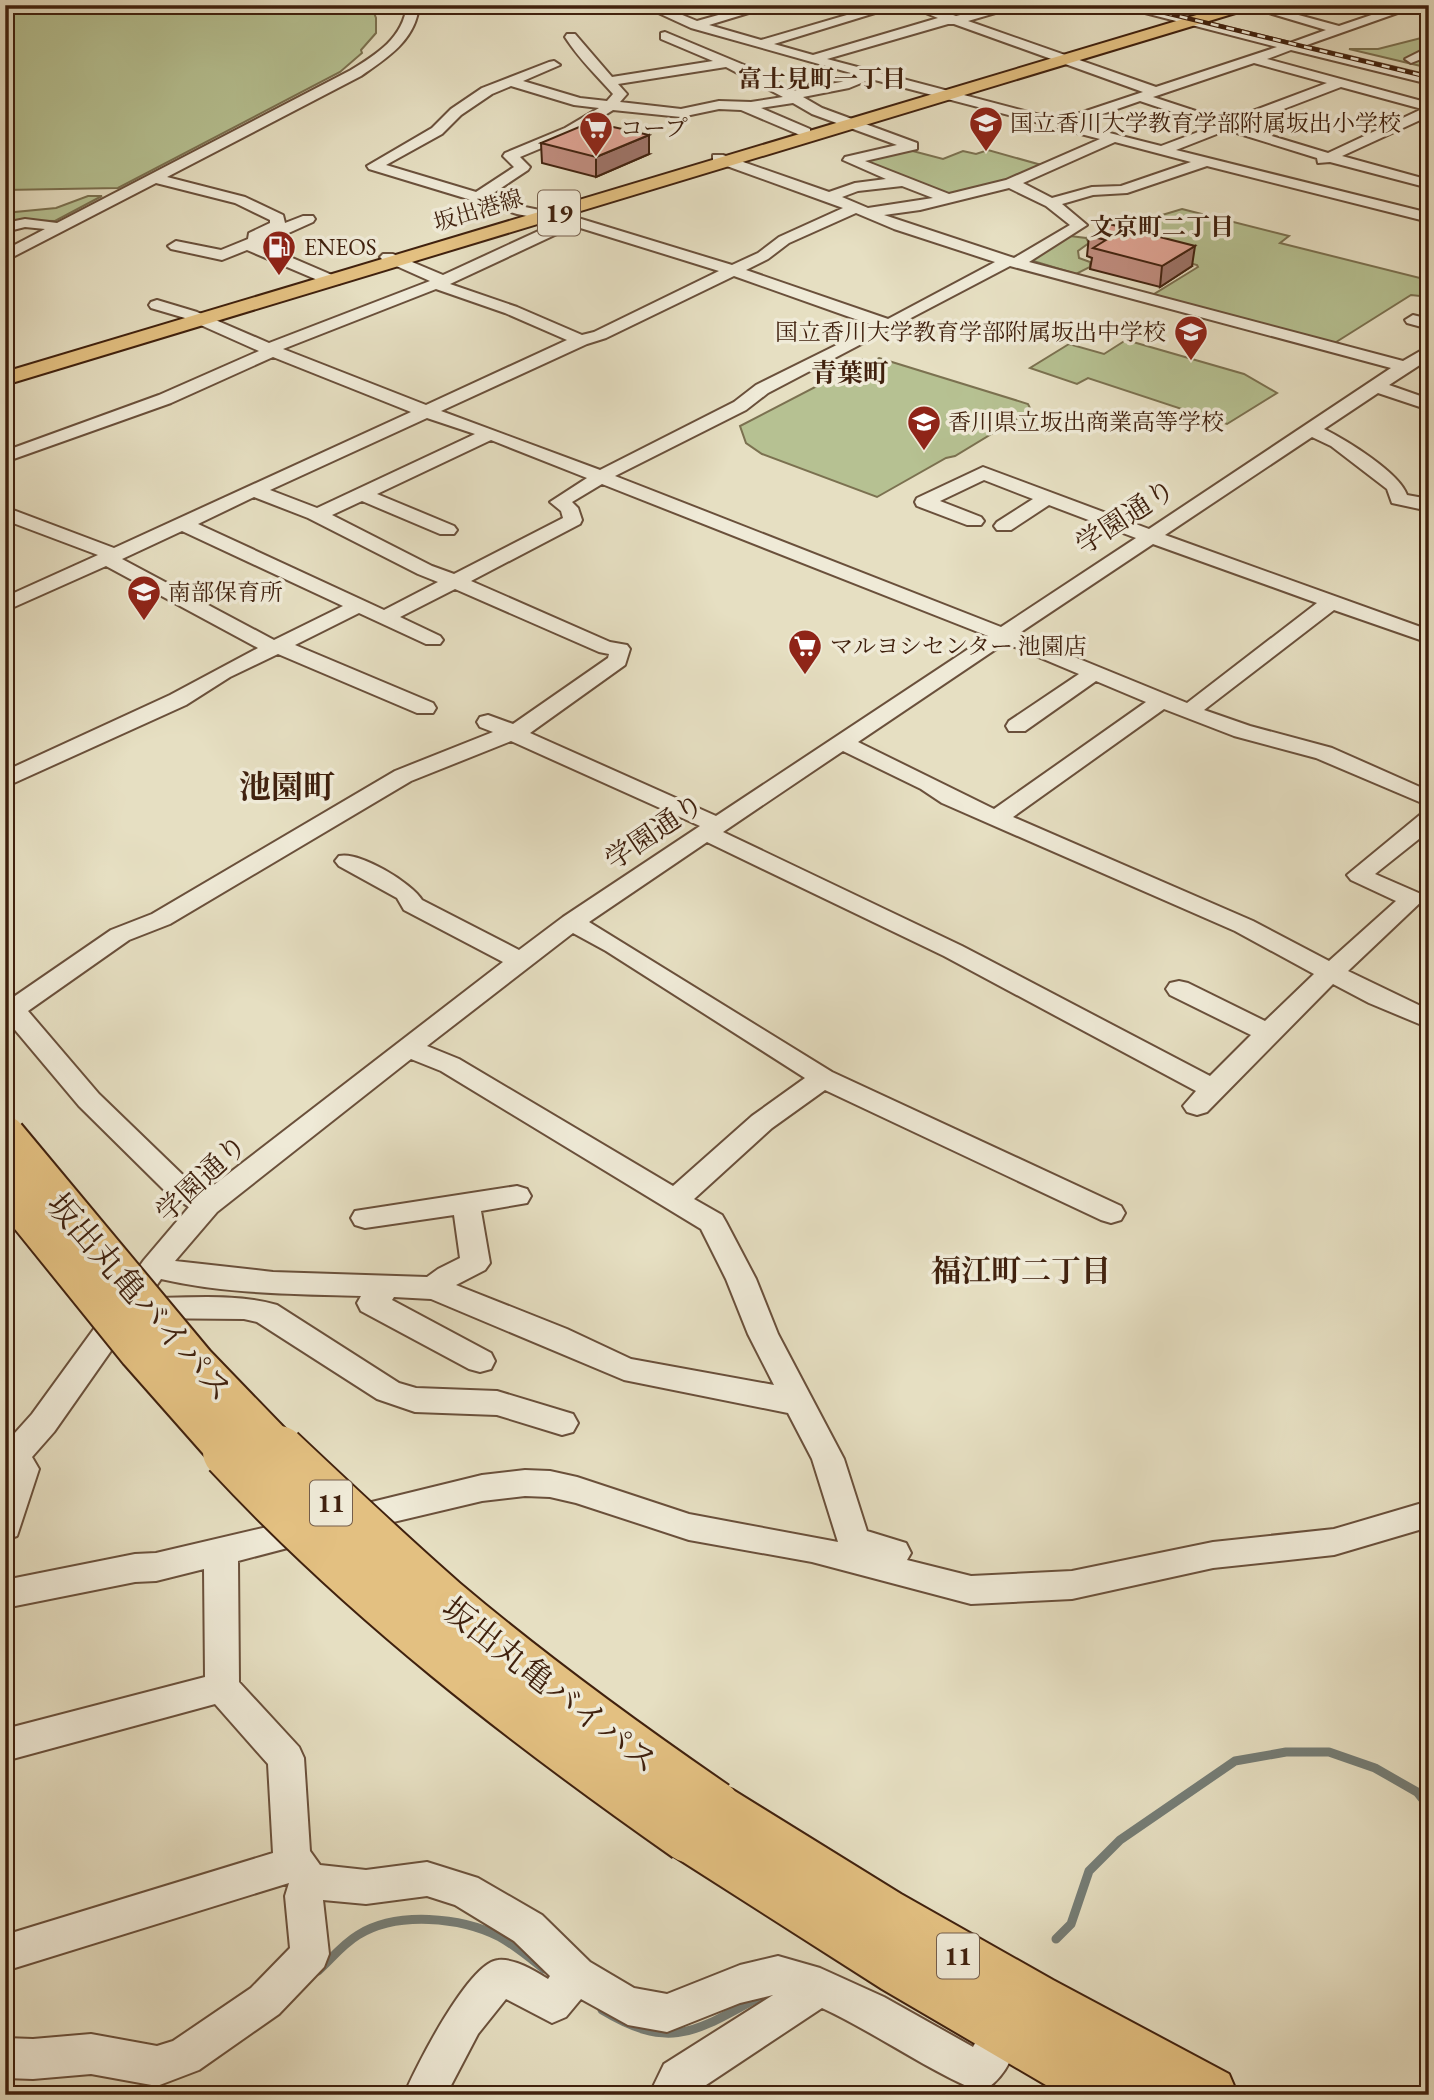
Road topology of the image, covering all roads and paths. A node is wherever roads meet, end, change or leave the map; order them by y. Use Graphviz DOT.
graph roads {
  1 [pos="413,5"];
  2 [pos="647,5"];
  3 [pos="769,5"];
  4 [pos="895,5"];
  5 [pos="912,5"];
  6 [pos="1017,5"];
  7 [pos="1120,5"];
  8 [pos="1156,5"];
  9 [pos="1227,5"];
  10 [pos="1247,5"];
  11 [pos="1416,11"];
  12 [pos="1191,19"];
  13 [pos="950,20"];
  14 [pos="697,26"];
  15 [pos="1157,30"];
  16 [pos="1339,30"];
  17 [pos="571,37"];
  18 [pos="1189,39"];
  19 [pos="1303,43"];
  20 [pos="759,44"];
  21 [pos="1288,48"];
  22 [pos="1429,51"];
  23 [pos="1231,52"];
  24 [pos="811,59"];
  25 [pos="1060,59"];
  26 [pos="1256,59"];
  27 [pos="1411,59"];
  28 [pos="1387,61"];
  29 [pos="727,62"];
  30 [pos="1429,63"];
  31 [pos="554,65"];
  32 [pos="1370,68"];
  33 [pos="1429,71"];
  34 [pos="870,75"];
  35 [pos="1429,80"];
  36 [pos="511,82"];
  37 [pos="606,82"];
  38 [pos="1339,82"];
  39 [pos="1156,92"];
  40 [pos="937,93"];
  41 [pos="1140,97"];
  42 [pos="791,98"];
  43 [pos="744,106"];
  44 [pos="610,107"];
  45 [pos="1429,109"];
  46 [pos="846,123"];
  47 [pos="1057,125"];
  48 [pos="1228,125"];
  49 [pos="805,132"];
  50 [pos="1111,139"];
  51 [pos="1160,151"];
  52 [pos="1328,158"];
  53 [pos="723,160"];
  54 [pos="1202,163"];
  55 [pos="153,178"];
  56 [pos="903,181"];
  57 [pos="1277,181"];
  58 [pos="1011,183"];
  59 [pos="1429,184"];
  60 [pos="829,197"];
  61 [pos="477,198"];
  62 [pos="948,199"];
  63 [pos="1051,203"];
  64 [pos="1387,207"];
  65 [pos="861,210"];
  66 [pos="541,215"];
  67 [pos="1429,218"];
  68 [pos="308,219"];
  69 [pos="573,220"];
  70 [pos="5,228"];
  71 [pos="59,228"];
  72 [pos="254,243"];
  73 [pos="176,246"];
  74 [pos="5,256"];
  75 [pos="392,259"];
  76 [pos="1013,261"];
  77 [pos="731,270"];
  78 [pos="328,279"];
  79 [pos="439,282"];
  80 [pos="157,305"];
  81 [pos="196,318"];
  82 [pos="889,325"];
  83 [pos="581,340"];
  84 [pos="271,350"];
  85 [pos="1429,351"];
  86 [pos="1404,367"];
  87 [pos="5,369"];
  88 [pos="5,379"];
  89 [pos="1376,386"];
  90 [pos="1429,405"];
  91 [pos="428,412"];
  92 [pos="1311,429"];
  93 [pos="491,434"];
  94 [pos="5,457"];
  95 [pos="600,476"];
  96 [pos="256,491"];
  97 [pos="361,494"];
  98 [pos="1047,498"];
  99 [pos="1429,505"];
  100 [pos="5,513"];
  101 [pos="317,514"];
  102 [pos="974,521"];
  103 [pos="183,524"];
  104 [pos="1003,526"];
  105 [pos="447,530"];
  106 [pos="1149,536"];
  107 [pos="111,557"];
  108 [pos="455,581"];
  109 [pos="1331,602"];
  110 [pos="360,605"];
  111 [pos="5,606"];
  112 [pos="385,617"];
  113 [pos="1002,634"];
  114 [pos="1429,637"];
  115 [pos="433,640"];
  116 [pos="277,647"];
  117 [pos="1094,673"];
  118 [pos="1163,700"];
  119 [pos="425,708"];
  120 [pos="1190,712"];
  121 [pos="488,722"];
  122 [pos="1017,726"];
  123 [pos="512,733"];
  124 [pos="841,742"];
  125 [pos="5,780"];
  126 [pos="1429,799"];
  127 [pos="996,818"];
  128 [pos="1429,819"];
  129 [pos="712,829"];
  130 [pos="347,861"];
  131 [pos="572,922"];
  132 [pos="520,961"];
  133 [pos="1332,973"];
  134 [pos="1179,989"];
  135 [pos="9,1006"];
  136 [pos="1429,1020"];
  137 [pos="1268,1033"];
  138 [pos="408,1048"];
  139 [pos="823,1078"];
  140 [pos="5,1137"];
  141 [pos="5,1184"];
  142 [pos="517,1196"];
  143 [pos="676,1199"];
  144 [pos="466,1203"];
  145 [pos="207,1205"];
  146 [pos="1111,1213"];
  147 [pos="365,1218"];
  148 [pos="154,1267"];
  149 [pos="388,1285"];
  150 [pos="434,1288"];
  151 [pos="127,1307"];
  152 [pos="480,1361"];
  153 [pos="799,1404"];
  154 [pos="562,1423"];
  155 [pos="10,1461"];
  156 [pos="1429,1514"];
  157 [pos="5,1527"];
  158 [pos="221,1553"];
  159 [pos="971,1590"];
  160 [pos="5,1594"];
  161 [pos="222,1687"];
  162 [pos="5,1745"];
  163 [pos="701,1822"];
  164 [pos="303,1872"];
  165 [pos="5,1953"];
  166 [pos="569,1983"];
  167 [pos="820,1987"];
  168 [pos="1003,2031"];
  169 [pos="5,2058"];
  170 [pos="424,2095"];
  171 [pos="668,2095"];
  172 [pos="1122,2095"];
  173 [pos="1208,2095"];
  1 -- 55 [label="street"];
  2 -- 14 [label="street"];
  3 -- 14 [label="street"];
  4 -- 20 [label="street"];
  5 -- 13 [label="street"];
  6 -- 13 [label="street"];
  7 -- 12 [label="street"];
  8 -- 12 [label="street"];
  9 -- 12 [label="main road, 坂出港線 / 19"];
  10 -- 12 [label="main road, 坂出港線 / 19"];
  10 -- 16 [label="street"];
  11 -- 16 [label="street"];
  12 -- 15 [label="main road, 坂出港線 / 19"];
  12 -- 19 [label="street"];
  12 -- 21 [label="street"];
  13 -- 24 [label="street"];
  13 -- 25 [label="street"];
  14 -- 20 [label="street"];
  14 -- 29 [label="street"];
  15 -- 18 [label="street"];
  15 -- 25 [label="main road, 坂出港線 / 19"];
  16 -- 19 [label="street"];
  17 -- 37 [label="street"];
  19 -- 21 [label="street"];
  19 -- 28 [label="street"];
  20 -- 24 [label="street"];
  21 -- 26 [label="street"];
  21 -- 32 [label="street"];
  22 -- 27 [label="street"];
  23 -- 26 [label="street"];
  24 -- 34 [label="street"];
  25 -- 39 [label="street"];
  25 -- 40 [label="main road, 坂出港線 / 19"];
  26 -- 38 [label="street"];
  26 -- 39 [label="street"];
  27 -- 28 [label="street"];
  27 -- 30 [label="street"];
  28 -- 32 [label="street"];
  28 -- 33 [label="street"];
  29 -- 37 [label="street"];
  29 -- 42 [label="street"];
  31 -- 36 [label="street"];
  32 -- 35 [label="street"];
  32 -- 38 [label="street"];
  34 -- 40 [label="street"];
  34 -- 42 [label="street"];
  36 -- 44 [label="street"];
  36 -- 61 [label="street"];
  37 -- 44 [label="street"];
  38 -- 45 [label="street"];
  38 -- 48 [label="street"];
  39 -- 41 [label="street"];
  40 -- 46 [label="main road, 坂出港線 / 19"];
  40 -- 47 [label="street"];
  41 -- 47 [label="street"];
  41 -- 48 [label="street"];
  42 -- 43 [label="street"];
  42 -- 46 [label="street"];
  43 -- 44 [label="street"];
  43 -- 49 [label="street"];
  44 -- 61 [label="street"];
  45 -- 52 [label="street"];
  46 -- 49 [label="main road, 坂出港線 / 19"];
  46 -- 53 [label="main road, 坂出港線 / 19"];
  46 -- 56 [label="street"];
  47 -- 50 [label="street"];
  48 -- 51 [label="street"];
  48 -- 52 [label="street"];
  49 -- 53 [label="main road, 坂出港線 / 19"];
  50 -- 51 [label="street"];
  50 -- 58 [label="street"];
  51 -- 54 [label="street"];
  52 -- 57 [label="street"];
  52 -- 59 [label="street"];
  53 -- 60 [label="street"];
  53 -- 66 [label="main road, 坂出港線 / 19"];
  54 -- 57 [label="street"];
  54 -- 63 [label="street"];
  55 -- 71 [label="street"];
  55 -- 72 [label="street"];
  56 -- 60 [label="street"];
  56 -- 62 [label="street"];
  57 -- 64 [label="street"];
  58 -- 62 [label="street"];
  58 -- 63 [label="street"];
  59 -- 64 [label="street"];
  60 -- 65 [label="street"];
  61 -- 66 [label="street"];
  62 -- 65 [label="street"];
  63 -- 76 [label="street"];
  64 -- 67 [label="street"];
  65 -- 76 [label="street"];
  65 -- 77 [label="street"];
  66 -- 69 [label="street"];
  66 -- 75 [label="main road, 坂出港線 / 19"];
  68 -- 72 [label="street"];
  69 -- 77 [label="street"];
  69 -- 79 [label="street"];
  70 -- 71 [label="street"];
  71 -- 74 [label="street"];
  72 -- 73 [label="street"];
  72 -- 78 [label="street"];
  75 -- 78 [label="main road, 坂出港線 / 19"];
  75 -- 79 [label="street"];
  76 -- 82 [label="street"];
  76 -- 86 [label="street"];
  77 -- 82 [label="street"];
  77 -- 83 [label="street"];
  78 -- 81 [label="main road, 坂出港線 / 19"];
  79 -- 83 [label="street"];
  79 -- 84 [label="street"];
  80 -- 81 [label="street"];
  81 -- 84 [label="street"];
  81 -- 87 [label="main road, 坂出港線 / 19"];
  81 -- 88 [label="main road, 坂出港線 / 19"];
  82 -- 95 [label="street"];
  83 -- 91 [label="street"];
  84 -- 91 [label="street"];
  84 -- 94 [label="street"];
  85 -- 86 [label="street, 学園通り"];
  86 -- 89 [label="street, 学園通り"];
  89 -- 90 [label="street"];
  89 -- 92 [label="street, 学園通り"];
  91 -- 93 [label="street"];
  91 -- 96 [label="street"];
  92 -- 99 [label="street"];
  92 -- 106 [label="street, 学園通り"];
  93 -- 95 [label="street"];
  93 -- 97 [label="street"];
  95 -- 108 [label="street"];
  95 -- 113 [label="street"];
  96 -- 101 [label="street"];
  96 -- 103 [label="street"];
  97 -- 101 [label="street"];
  97 -- 105 [label="street"];
  98 -- 102 [label="street"];
  98 -- 104 [label="street"];
  98 -- 106 [label="street"];
  100 -- 107 [label="street"];
  101 -- 108 [label="street"];
  103 -- 107 [label="street"];
  103 -- 110 [label="street"];
  106 -- 109 [label="street"];
  106 -- 113 [label="street, 学園通り"];
  107 -- 111 [label="street"];
  107 -- 116 [label="street"];
  108 -- 112 [label="street"];
  108 -- 123 [label="street"];
  109 -- 114 [label="street"];
  109 -- 120 [label="street"];
  110 -- 112 [label="street"];
  110 -- 116 [label="street"];
  112 -- 115 [label="street"];
  113 -- 117 [label="street"];
  113 -- 124 [label="street, 学園通り"];
  116 -- 119 [label="street"];
  116 -- 125 [label="street"];
  117 -- 118 [label="street"];
  117 -- 122 [label="street"];
  118 -- 120 [label="street"];
  118 -- 127 [label="street"];
  120 -- 126 [label="street"];
  121 -- 123 [label="street"];
  123 -- 129 [label="street"];
  123 -- 135 [label="street"];
  124 -- 127 [label="street"];
  124 -- 129 [label="street, 学園通り"];
  127 -- 133 [label="street"];
  128 -- 133 [label="street"];
  129 -- 131 [label="street, 学園通り"];
  129 -- 137 [label="street"];
  130 -- 132 [label="street"];
  131 -- 132 [label="street, 学園通り"];
  131 -- 139 [label="street"];
  132 -- 138 [label="street, 学園通り"];
  133 -- 136 [label="street"];
  133 -- 137 [label="street"];
  134 -- 137 [label="street"];
  135 -- 145 [label="street"];
  138 -- 143 [label="street"];
  138 -- 145 [label="street, 学園通り"];
  139 -- 143 [label="street"];
  139 -- 146 [label="street"];
  140 -- 163 [label="highway, 坂出丸亀バイパス / 11, bridge"];
  141 -- 163 [label="highway, 坂出丸亀バイパス / 11, bridge"];
  142 -- 144 [label="street"];
  143 -- 153 [label="street"];
  144 -- 147 [label="street"];
  144 -- 150 [label="street"];
  145 -- 148 [label="street, 学園通り"];
  148 -- 149 [label="street"];
  148 -- 151 [label="street, 学園通り"];
  149 -- 150 [label="street"];
  149 -- 152 [label="street"];
  150 -- 153 [label="street"];
  151 -- 154 [label="street"];
  151 -- 155 [label="street, 学園通り"];
  153 -- 159 [label="street"];
  155 -- 157 [label="street"];
  156 -- 159 [label="street"];
  158 -- 159 [label="street"];
  158 -- 160 [label="street"];
  158 -- 161 [label="street"];
  161 -- 162 [label="street"];
  161 -- 164 [label="street"];
  163 -- 168 [label="highway, 坂出丸亀バイパス / 11"];
  163 -- 173 [label="highway, 坂出丸亀バイパス / 11"];
  164 -- 165 [label="street"];
  164 -- 166 [label="street"];
  164 -- 169 [label="street"];
  166 -- 167 [label="street"];
  166 -- 170 [label="street"];
  167 -- 168 [label="street"];
  167 -- 171 [label="street"];
  168 -- 172 [label="highway, 坂出丸亀バイパス / 11"];
}
